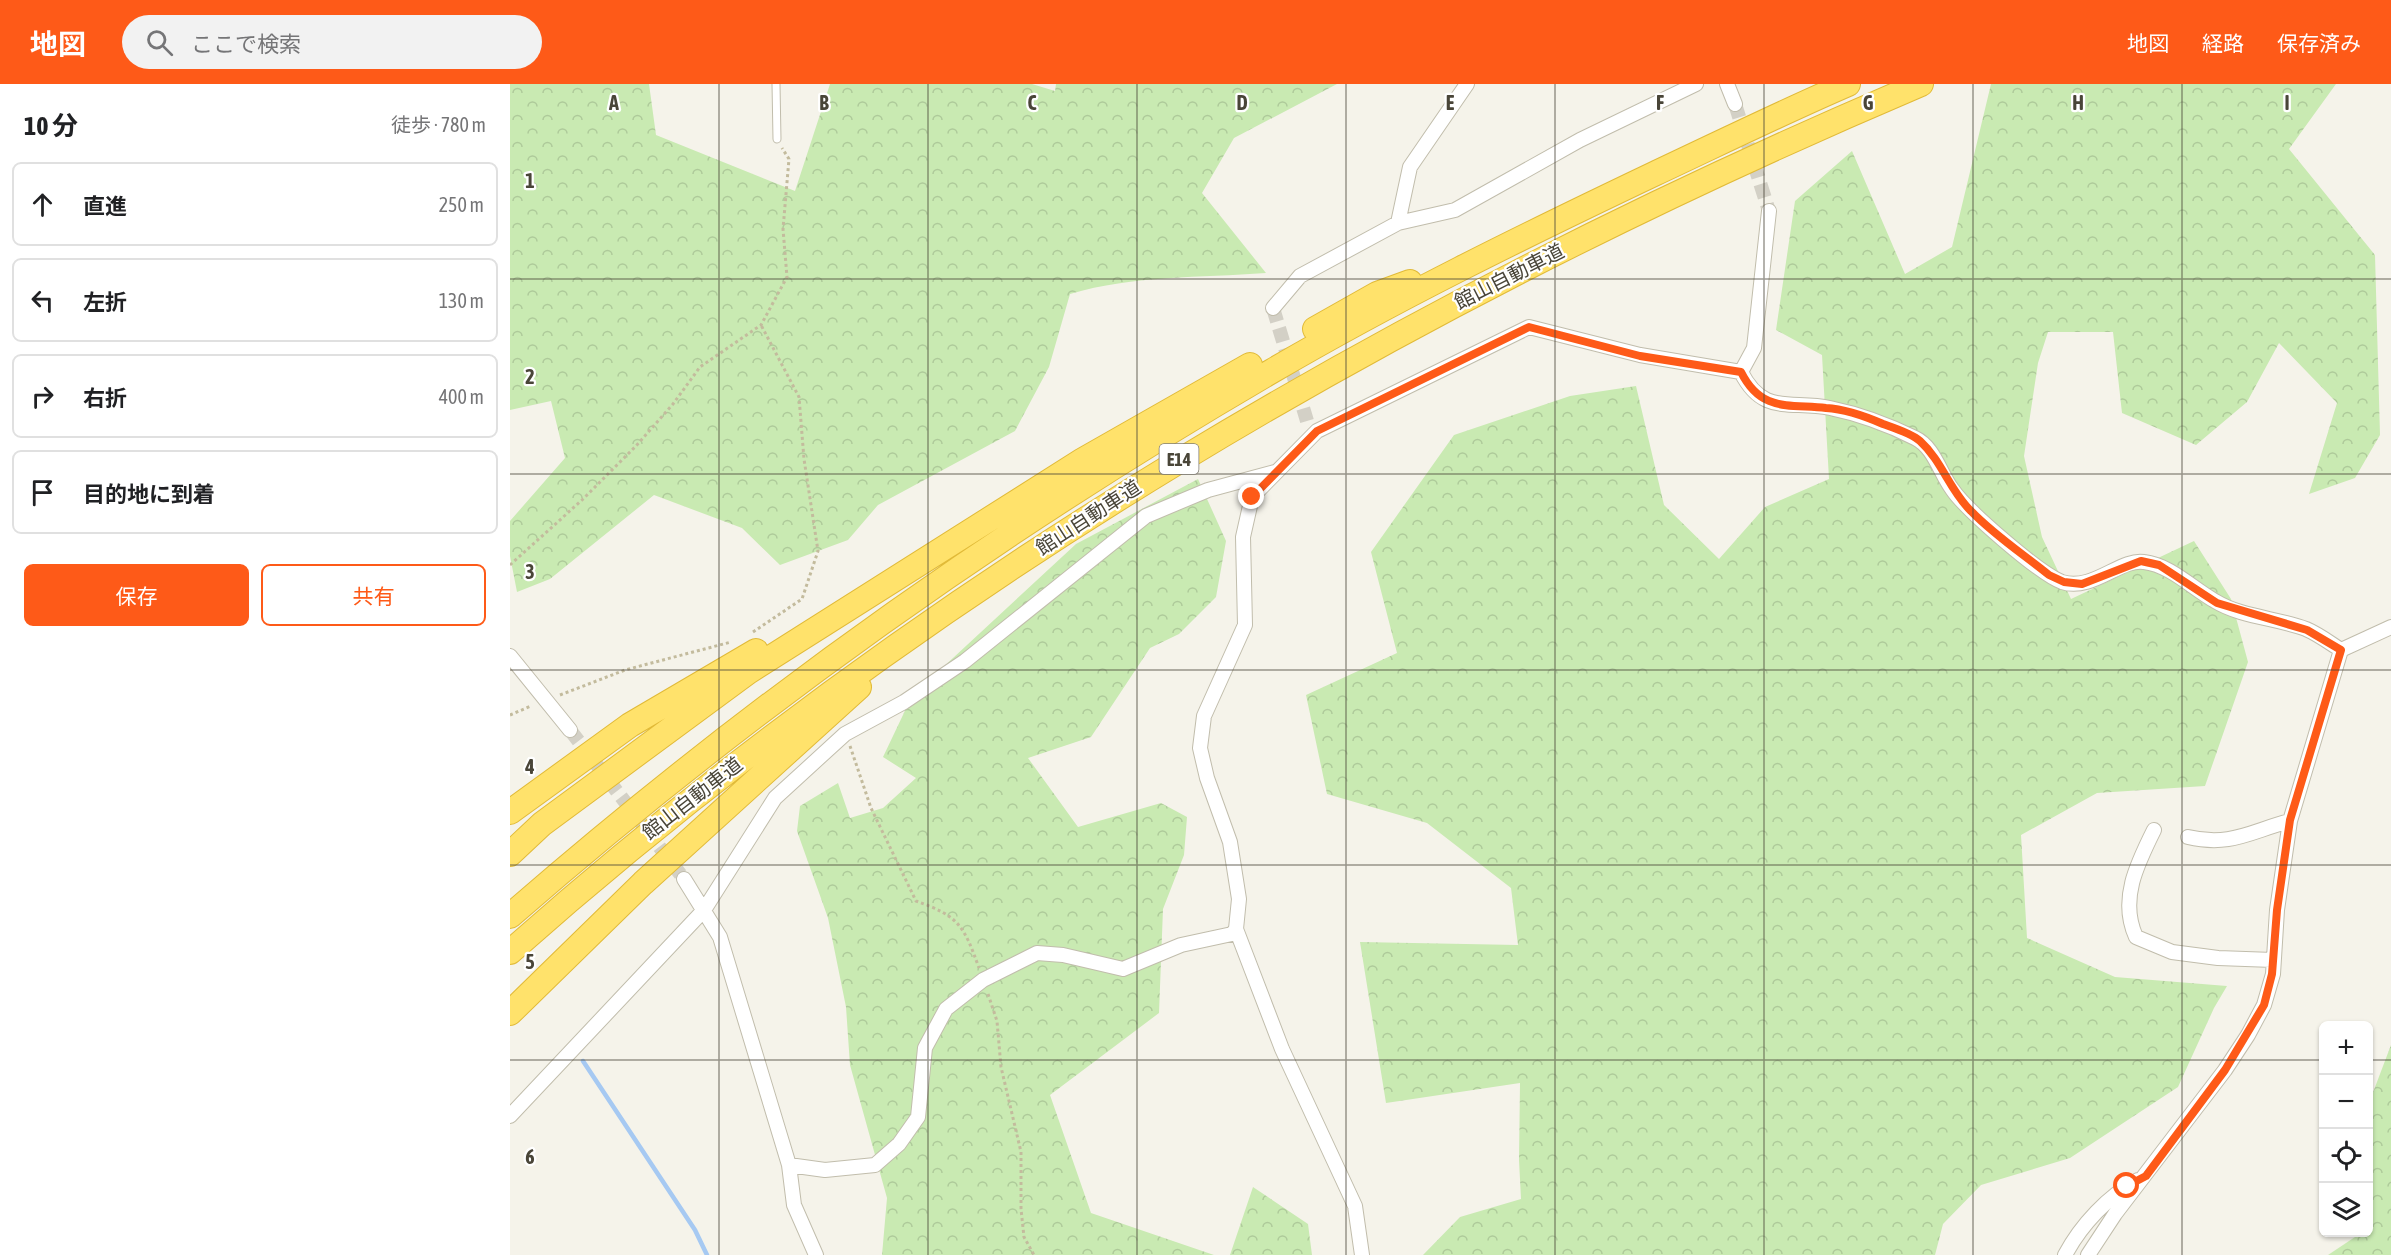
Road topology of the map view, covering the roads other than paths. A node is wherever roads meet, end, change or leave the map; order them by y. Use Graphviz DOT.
graph roads {
  1 [pos="776,84"];
  2 [pos="1467,84"];
  3 [pos="1696,84"];
  4 [pos="1727,84"];
  5 [pos="1848,84"];
  6 [pos="1921,84"];
  7 [pos="1735,104"];
  8 [pos="777,139"];
  9 [pos="1769,211"];
  10 [pos="1398,223"];
  11 [pos="1489,254"];
  12 [pos="1273,308"];
  13 [pos="1741,372"];
  14 [pos="1277,471"];
  15 [pos="929,560"];
  16 [pos="2391,627"];
  17 [pos="919,629"];
  18 [pos="2341,650"];
  19 [pos="510,656"];
  20 [pos="570,730"];
  21 [pos="510,812"];
  22 [pos="2290,820"];
  23 [pos="2154,830"];
  24 [pos="2188,837"];
  25 [pos="510,854"];
  26 [pos="684,879"];
  27 [pos="704,910"];
  28 [pos="510,915"];
  29 [pos="1236,929"];
  30 [pos="510,952"];
  31 [pos="2273,960"];
  32 [pos="510,1013"];
  33 [pos="510,1116"];
  34 [pos="789,1165"];
  35 [pos="2146,1176"];
  36 [pos="816,1255"];
  37 [pos="1362,1255"];
  38 [pos="2065,1255"];
  39 [pos="2088,1255"];
  1 -- 8 [label="lane"];
  2 -- 10 [label="street"];
  3 -- 10 [label="street"];
  4 -- 7 [label="street"];
  5 -- 11 [label="highway, 館山自動車道 / E14"];
  6 -- 17 [label="highway, 館山自動車道 / E14"];
  9 -- 13 [label="street"];
  10 -- 12 [label="street"];
  11 -- 15 [label="highway"];
  11 -- 28 [label="highway, 館山自動車道 / E14"];
  13 -- 14 [label="street"];
  13 -- 18 [label="street"];
  14 -- 27 [label="street"];
  14 -- 29 [label="street"];
  15 -- 21 [label="highway"];
  15 -- 25 [label="highway"];
  16 -- 18 [label="street"];
  17 -- 30 [label="highway, 館山自動車道 / E14"];
  17 -- 32 [label="highway"];
  18 -- 22 [label="street"];
  19 -- 20 [label="street"];
  22 -- 24 [label="street"];
  22 -- 31 [label="street"];
  23 -- 31 [label="street"];
  26 -- 27 [label="street"];
  27 -- 33 [label="street"];
  27 -- 34 [label="street"];
  29 -- 34 [label="street"];
  29 -- 37 [label="street"];
  31 -- 35 [label="street"];
  34 -- 36 [label="street"];
  35 -- 38 [label="street"];
  35 -- 39 [label="street"];
}
